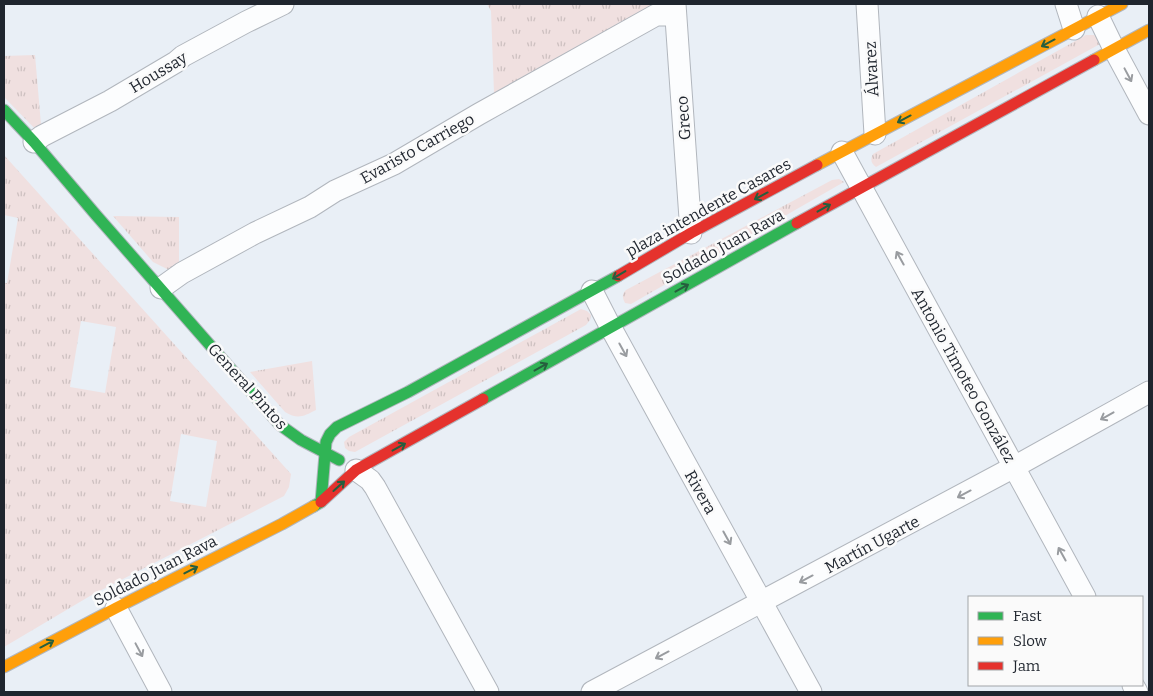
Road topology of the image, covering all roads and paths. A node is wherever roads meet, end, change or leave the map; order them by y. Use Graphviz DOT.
graph roads {
  1 [pos="283,4"];
  2 [pos="867,4"];
  3 [pos="1066,4"];
  4 [pos="1122,4"];
  5 [pos="675,9"];
  6 [pos="1098,16"];
  7 [pos="1074,29"];
  8 [pos="1149,30"];
  9 [pos="1114,49"];
  10 [pos="4,110"];
  11 [pos="1149,114"];
  12 [pos="874,134"];
  13 [pos="34,142"];
  14 [pos="842,152"];
  15 [pos="861,187"];
  16 [pos="691,233"];
  17 [pos="161,288"];
  18 [pos="592,292"];
  19 [pos="611,328"];
  20 [pos="1149,392"];
  21 [pos="325,452"];
  22 [pos="1014,468"];
  23 [pos="356,470"];
  24 [pos="321,502"];
  25 [pos="1084,596"];
  26 [pos="762,602"];
  27 [pos="116,608"];
  28 [pos="4,667"];
  29 [pos="162,692"];
  30 [pos="488,692"];
  31 [pos="592,692"];
  32 [pos="812,692"];
  1 -- 13 [label="street, Houssay"];
  2 -- 12 [label="street, Álvarez"];
  3 -- 7 [label="street"];
  4 -- 6 [label="street, plaza intendente Casares"];
  5 -- 16 [label="street, Greco"];
  5 -- 17 [label="street, Evaristo Carriego"];
  6 -- 7 [label="street, plaza intendente Casares"];
  6 -- 9 [label="street"];
  7 -- 12 [label="street, plaza intendente Casares, one-way"];
  8 -- 9 [label="street, Soldado Juan Rava"];
  9 -- 11 [label="street, one-way"];
  9 -- 15 [label="street, Soldado Juan Rava"];
  10 -- 13 [label="street, General Pintos"];
  12 -- 14 [label="street, plaza intendente Casares"];
  13 -- 17 [label="street, General Pintos"];
  14 -- 15 [label="street, Antonio Timoteo González"];
  14 -- 16 [label="street, plaza intendente Casares, one-way"];
  19 -- 15 [label="street, Soldado Juan Rava, one-way"];
  22 -- 15 [label="street, Antonio Timoteo González, one-way"];
  16 -- 18 [label="street, plaza intendente Casares, one-way"];
  17 -- 21 [label="street, General Pintos"];
  18 -- 19 [label="street, Rivera"];
  18 -- 21 [label="street, plaza intendente Casares"];
  23 -- 19 [label="street, Soldado Juan Rava, one-way"];
  19 -- 26 [label="street, Rivera, one-way"];
  20 -- 22 [label="street, Martín Ugarte, one-way"];
  21 -- 23 [label="street, General Pintos"];
  21 -- 24 [label="street"];
  25 -- 22 [label="street, Antonio Timoteo González, one-way"];
  22 -- 26 [label="street, Martín Ugarte, one-way"];
  24 -- 23 [label="street, Soldado Juan Rava, one-way"];
  23 -- 30 [label="street, General Pintos"];
  27 -- 24 [label="street, Soldado Juan Rava, one-way"];
  26 -- 31 [label="street, Martín Ugarte, one-way"];
  26 -- 32 [label="street, Rivera"];
  28 -- 27 [label="street, Soldado Juan Rava, one-way"];
  27 -- 29 [label="street, one-way"];
}
